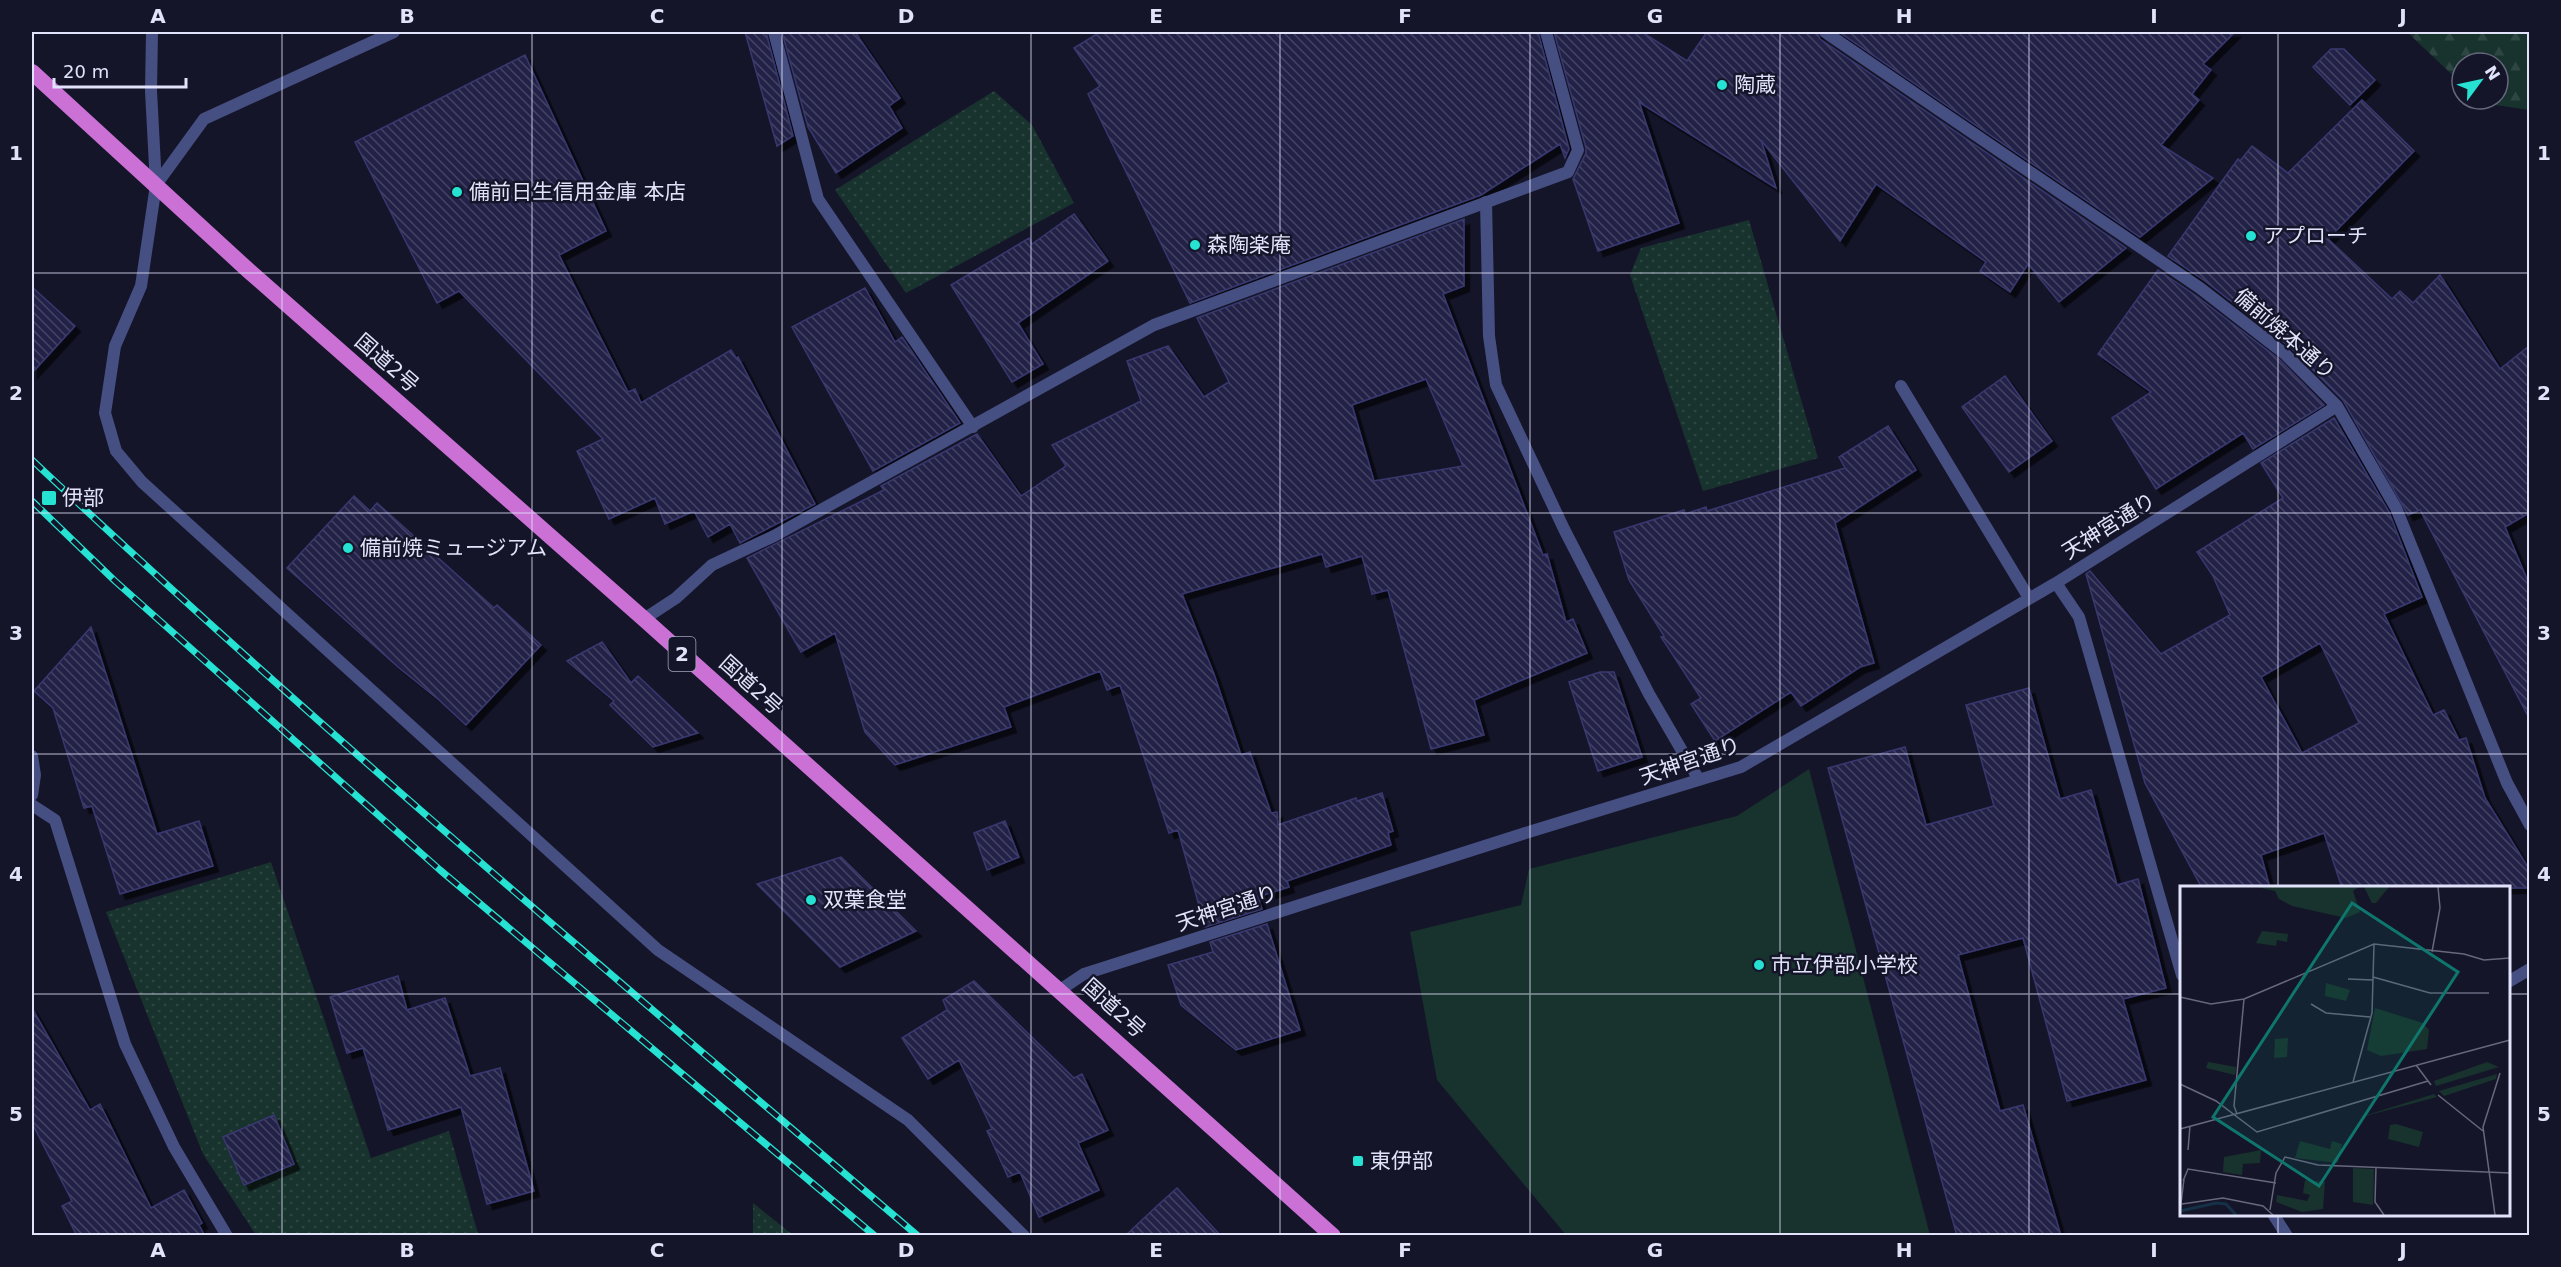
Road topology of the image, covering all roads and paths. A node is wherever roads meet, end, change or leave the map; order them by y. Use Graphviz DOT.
graph roads {
  1 [pos="152,32"];
  2 [pos="394,32"];
  3 [pos="774,32"];
  4 [pos="1546,32"];
  5 [pos="1825,32"];
  6 [pos="32,72"];
  7 [pos="156,185"];
  8 [pos="1486,202"];
  9 [pos="1901,386"];
  10 [pos="2337,406"];
  11 [pos="974,427"];
  12 [pos="2056,583"];
  13 [pos="2029,598"];
  14 [pos="644,620"];
  15 [pos="32,756"];
  16 [pos="1699,780"];
  17 [pos="32,795"];
  18 [pos="32,805"];
  19 [pos="2529,825"];
  20 [pos="2529,969"];
  21 [pos="2180,971"];
  22 [pos="2510,981"];
  23 [pos="1060,990"];
  24 [pos="2274,1216"];
  25 [pos="226,1236"];
  26 [pos="1024,1236"];
  27 [pos="1333,1236"];
  28 [pos="2287,1236"];
  1 -- 7 [label="street"];
  2 -- 7 [label="street"];
  3 -- 11 [label="street"];
  4 -- 8 [label="street"];
  5 -- 10 [label="street, 備前焼本通り"];
  6 -- 7 [label="highway, 国道2号 / 2"];
  7 -- 14 [label="highway, 国道2号 / 2"];
  7 -- 26 [label="street"];
  8 -- 11 [label="street"];
  8 -- 16 [label="street"];
  9 -- 13 [label="street"];
  10 -- 12 [label="street, 天神宮通り"];
  10 -- 19 [label="street, 備前焼本通り"];
  11 -- 14 [label="street"];
  12 -- 13 [label="street, 天神宮通り"];
  12 -- 21 [label="street"];
  13 -- 16 [label="street, 天神宮通り"];
  14 -- 23 [label="highway, 国道2号 / 2"];
  15 -- 17 [label="street"];
  16 -- 23 [label="street, 天神宮通り"];
  18 -- 25 [label="street"];
  20 -- 22 [label="street"];
  23 -- 27 [label="highway, 国道2号 / 2"];
  24 -- 28 [label="street"];
}
